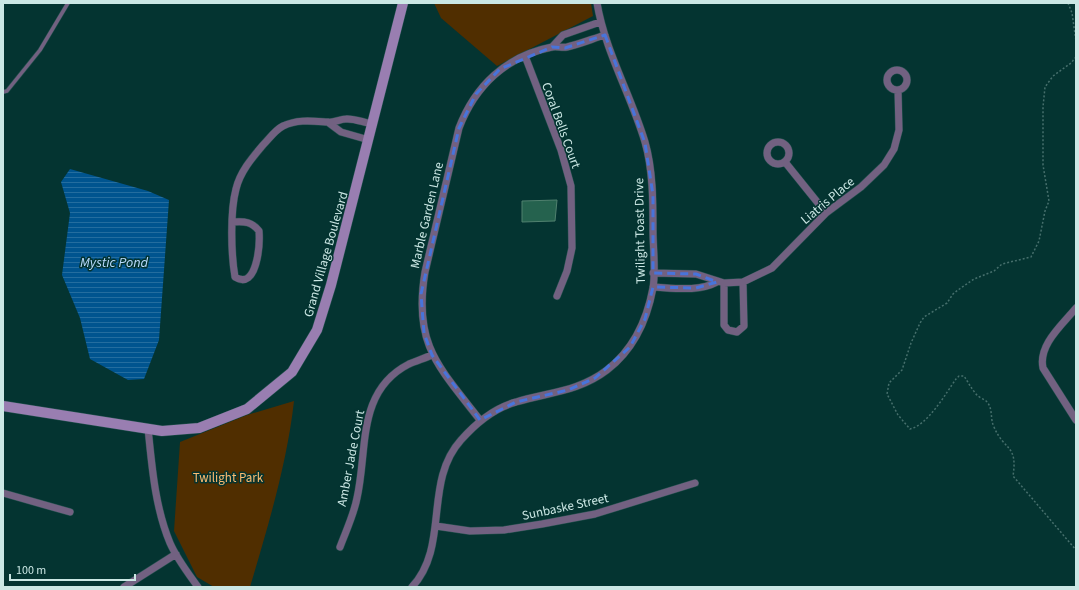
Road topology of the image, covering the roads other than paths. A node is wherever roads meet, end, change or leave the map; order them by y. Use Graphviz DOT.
graph roads {
  1 [pos="68,3"];
  2 [pos="403,3"];
  3 [pos="597,3"];
  4 [pos="600,22"];
  5 [pos="605,34"];
  6 [pos="552,47"];
  7 [pos="525,56"];
  8 [pos="898,90"];
  9 [pos="3,92"];
  10 [pos="330,123"];
  11 [pos="372,124"];
  12 [pos="369,140"];
  13 [pos="785,162"];
  14 [pos="826,213"];
  15 [pos="233,222"];
  16 [pos="653,273"];
  17 [pos="743,282"];
  18 [pos="721,283"];
  19 [pos="653,287"];
  20 [pos="558,296"];
  21 [pos="1076,308"];
  22 [pos="432,355"];
  23 [pos="3,406"];
  24 [pos="480,420"];
  25 [pos="1076,420"];
  26 [pos="148,428"];
  27 [pos="695,484"];
  28 [pos="3,493"];
  29 [pos="70,512"];
  30 [pos="436,526"];
  31 [pos="340,547"];
  32 [pos="176,554"];
  33 [pos="124,587"];
  34 [pos="198,587"];
  35 [pos="412,587"];
  1 -- 9 [label="lane"];
  2 -- 11 [label="street, Grand Village Boulevard"];
  3 -- 4 [label="street, Twilight Toast Drive"];
  4 -- 5 [label="street, Twilight Toast Drive"];
  4 -- 6 [label="street, Marble Garden Lane"];
  5 -- 6 [label="street, Marble Garden Lane"];
  5 -- 16 [label="street, Twilight Toast Drive"];
  6 -- 7 [label="street, Marble Garden Lane"];
  7 -- 20 [label="street, Coral Bells Court"];
  7 -- 22 [label="street, Marble Garden Lane"];
  8 -- 14 [label="street, Liatris Place"];
  10 -- 11 [label="street"];
  10 -- 12 [label="street"];
  10 -- 15 [label="street"];
  11 -- 12 [label="street, Grand Village Boulevard"];
  12 -- 26 [label="street, Grand Village Boulevard"];
  13 -- 14 [label="street"];
  14 -- 17 [label="street, Liatris Place"];
  15 -- 15 [label="street"];
  16 -- 18 [label="street, Liatris Place"];
  16 -- 19 [label="street, Twilight Toast Drive"];
  17 -- 18 [label="street, Liatris Place"];
  17 -- 18 [label="street"];
  18 -- 19 [label="street, Liatris Place"];
  19 -- 24 [label="street, Twilight Toast Drive"];
  21 -- 25 [label="street"];
  22 -- 24 [label="street, Marble Garden Lane"];
  22 -- 31 [label="street, Amber Jade Court"];
  23 -- 26 [label="street, Grand Village Boulevard"];
  24 -- 30 [label="street, Twilight Toast Drive"];
  26 -- 32 [label="street"];
  27 -- 30 [label="street, Sunbaske Street"];
  28 -- 29 [label="street"];
  30 -- 35 [label="street, Twilight Toast Drive"];
  32 -- 33 [label="street"];
  32 -- 34 [label="street"];
}
